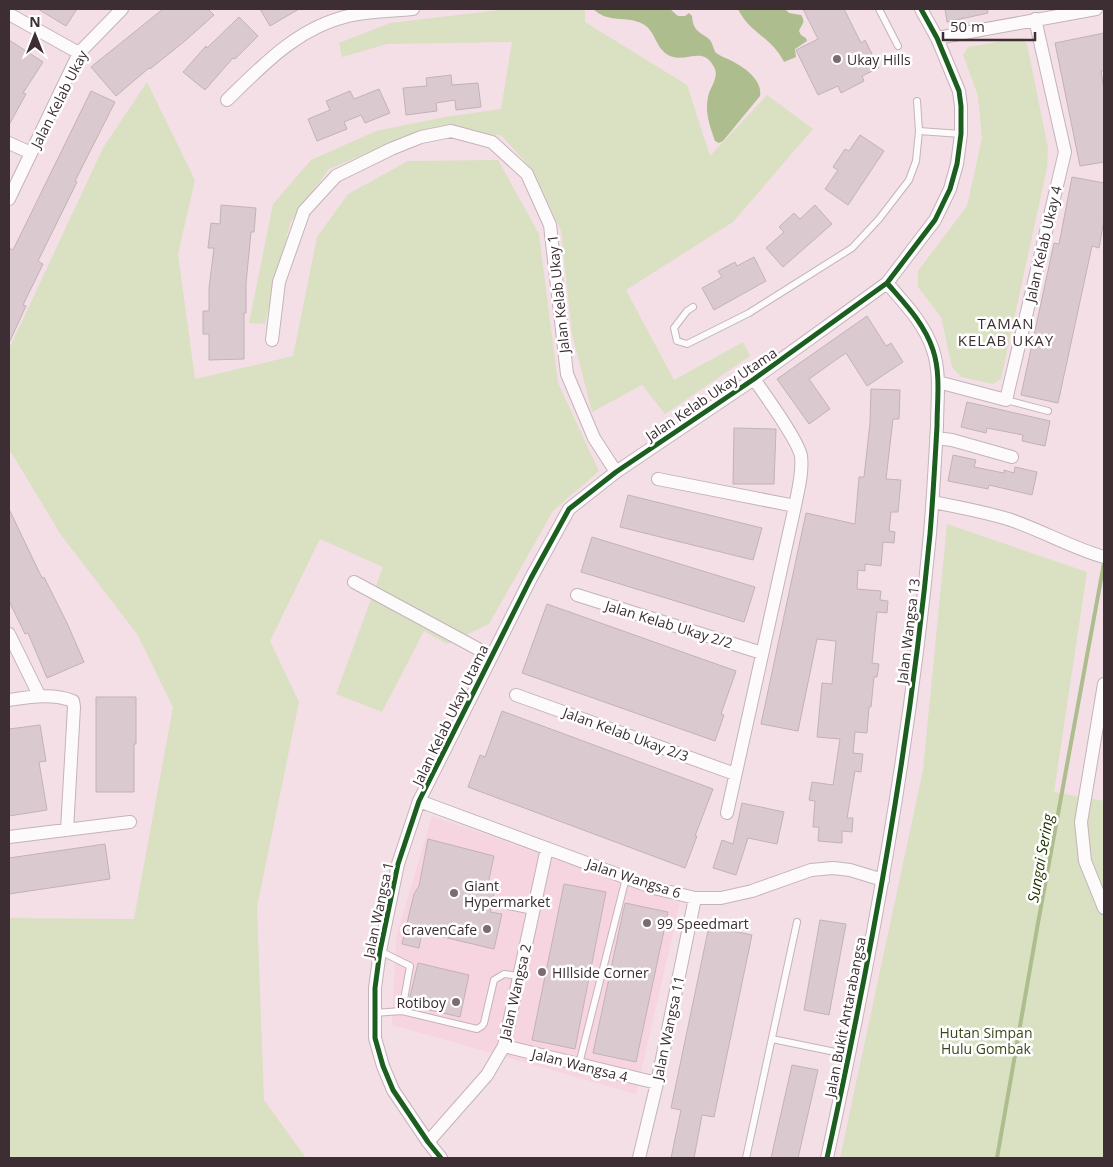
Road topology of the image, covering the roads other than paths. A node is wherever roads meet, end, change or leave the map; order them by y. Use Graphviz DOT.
graph roads {
  1 [pos="122,9"];
  2 [pos="413,9"];
  3 [pos="880,9"];
  4 [pos="921,9"];
  5 [pos="1096,9"];
  6 [pos="1059,12"];
  7 [pos="9,14"];
  8 [pos="1035,19"];
  9 [pos="937,38"];
  10 [pos="898,46"];
  11 [pos="79,53"];
  12 [pos="226,100"];
  13 [pos="917,101"];
  14 [pos="919,131"];
  15 [pos="961,134"];
  16 [pos="9,143"];
  17 [pos="30,153"];
  18 [pos="9,199"];
  19 [pos="887,283"];
  20 [pos="693,307"];
  21 [pos="272,340"];
  22 [pos="754,379"];
  23 [pos="938,382"];
  24 [pos="1006,400"];
  25 [pos="1048,411"];
  26 [pos="936,438"];
  27 [pos="1012,457"];
  28 [pos="616,472"];
  29 [pos="658,479"];
  30 [pos="933,502"];
  31 [pos="796,506"];
  32 [pos="1104,557"];
  33 [pos="354,582"];
  34 [pos="577,595"];
  35 [pos="9,634"];
  36 [pos="762,653"];
  37 [pos="491,656"];
  38 [pos="1104,684"];
  39 [pos="38,695"];
  40 [pos="516,695"];
  41 [pos="9,700"];
  42 [pos="735,774"];
  43 [pos="419,801"];
  44 [pos="727,814"];
  45 [pos="130,822"];
  46 [pos="66,830"];
  47 [pos="9,837"];
  48 [pos="547,848"];
  49 [pos="626,878"];
  50 [pos="883,880"];
  51 [pos="695,898"];
  52 [pos="493,903"];
  53 [pos="1104,908"];
  54 [pos="533,910"];
  55 [pos="797,922"];
  56 [pos="380,951"];
  57 [pos="519,976"];
  58 [pos="402,1011"];
  59 [pos="374,1013"];
  60 [pos="772,1039"];
  61 [pos="504,1046"];
  62 [pos="850,1055"];
  63 [pos="579,1064"];
  64 [pos="657,1084"];
  65 [pos="428,1142"];
  66 [pos="441,1158"];
  67 [pos="639,1158"];
  68 [pos="746,1158"];
  69 [pos="827,1158"];
  1 -- 11 [label="street, Jalan Kelab Ukay"];
  2 -- 12 [label="street"];
  3 -- 10 [label="lane"];
  4 -- 9 [label="street, Jalan Kelab Ukay Utama"];
  5 -- 6 [label="street"];
  6 -- 8 [label="street"];
  7 -- 11 [label="street"];
  8 -- 9 [label="street"];
  8 -- 24 [label="street, Jalan Kelab Ukay 4"];
  9 -- 15 [label="street, Jalan Kelab Ukay Utama"];
  11 -- 17 [label="street, Jalan Kelab Ukay"];
  13 -- 14 [label="lane"];
  14 -- 15 [label="lane"];
  14 -- 20 [label="lane"];
  15 -- 19 [label="street, Jalan Kelab Ukay Utama"];
  16 -- 17 [label="street"];
  17 -- 18 [label="street, Jalan Kelab Ukay"];
  19 -- 22 [label="street, Jalan Kelab Ukay Utama"];
  19 -- 23 [label="street, Jalan Wangsa 13"];
  21 -- 28 [label="street, Jalan Kelab Ukay 1"];
  22 -- 28 [label="street, Jalan Kelab Ukay Utama"];
  22 -- 31 [label="street, Jalan Kelab Ukay Utama"];
  23 -- 24 [label="street"];
  23 -- 26 [label="street, Jalan Wangsa 13"];
  24 -- 25 [label="lane"];
  26 -- 27 [label="street"];
  26 -- 30 [label="street, Jalan Wangsa 13"];
  28 -- 37 [label="street, Jalan Kelab Ukay Utama"];
  29 -- 31 [label="street"];
  30 -- 32 [label="street"];
  30 -- 50 [label="street, Jalan Wangsa 13"];
  31 -- 36 [label="street, Jalan Kelab Ukay Utama"];
  33 -- 37 [label="street"];
  34 -- 36 [label="street, Jalan Kelab Ukay 2/2"];
  35 -- 39 [label="street"];
  36 -- 42 [label="street, Jalan Kelab Ukay Utama"];
  37 -- 43 [label="street, Jalan Kelab Ukay Utama"];
  38 -- 53 [label="street"];
  39 -- 41 [label="street"];
  39 -- 46 [label="street"];
  40 -- 42 [label="street, Jalan Kelab Ukay 2/3"];
  42 -- 44 [label="street, Jalan Kelab Ukay Utama"];
  43 -- 48 [label="street, Jalan Wangsa 6"];
  43 -- 56 [label="street, Jalan Wangsa 1"];
  45 -- 46 [label="street"];
  46 -- 47 [label="street"];
  48 -- 49 [label="street, Jalan Wangsa 6"];
  48 -- 54 [label="street, Jalan Wangsa 2"];
  49 -- 51 [label="street, Jalan Wangsa 6"];
  49 -- 63 [label="lane"];
  50 -- 51 [label="street, Jalan Wangsa 6"];
  50 -- 62 [label="street, Jalan Bukit Antarabangsa"];
  51 -- 64 [label="street, Jalan Wangsa 11"];
  52 -- 54 [label="lane"];
  54 -- 57 [label="street, Jalan Wangsa 2"];
  55 -- 60 [label="lane"];
  56 -- 58 [label="lane"];
  56 -- 59 [label="street, Jalan Wangsa 1"];
  57 -- 58 [label="lane"];
  57 -- 61 [label="street, Jalan Wangsa 2"];
  58 -- 59 [label="lane"];
  59 -- 65 [label="street, Jalan Wangsa 1"];
  60 -- 62 [label="lane"];
  60 -- 68 [label="lane"];
  61 -- 63 [label="street, Jalan Wangsa 4"];
  61 -- 65 [label="street, Jalan Wangsa 2"];
  62 -- 69 [label="street, Jalan Bukit Antarabangsa"];
  63 -- 64 [label="street, Jalan Wangsa 4"];
  64 -- 67 [label="street, Jalan Wangsa 11"];
  65 -- 66 [label="street, Jalan Wangsa 1"];
}
